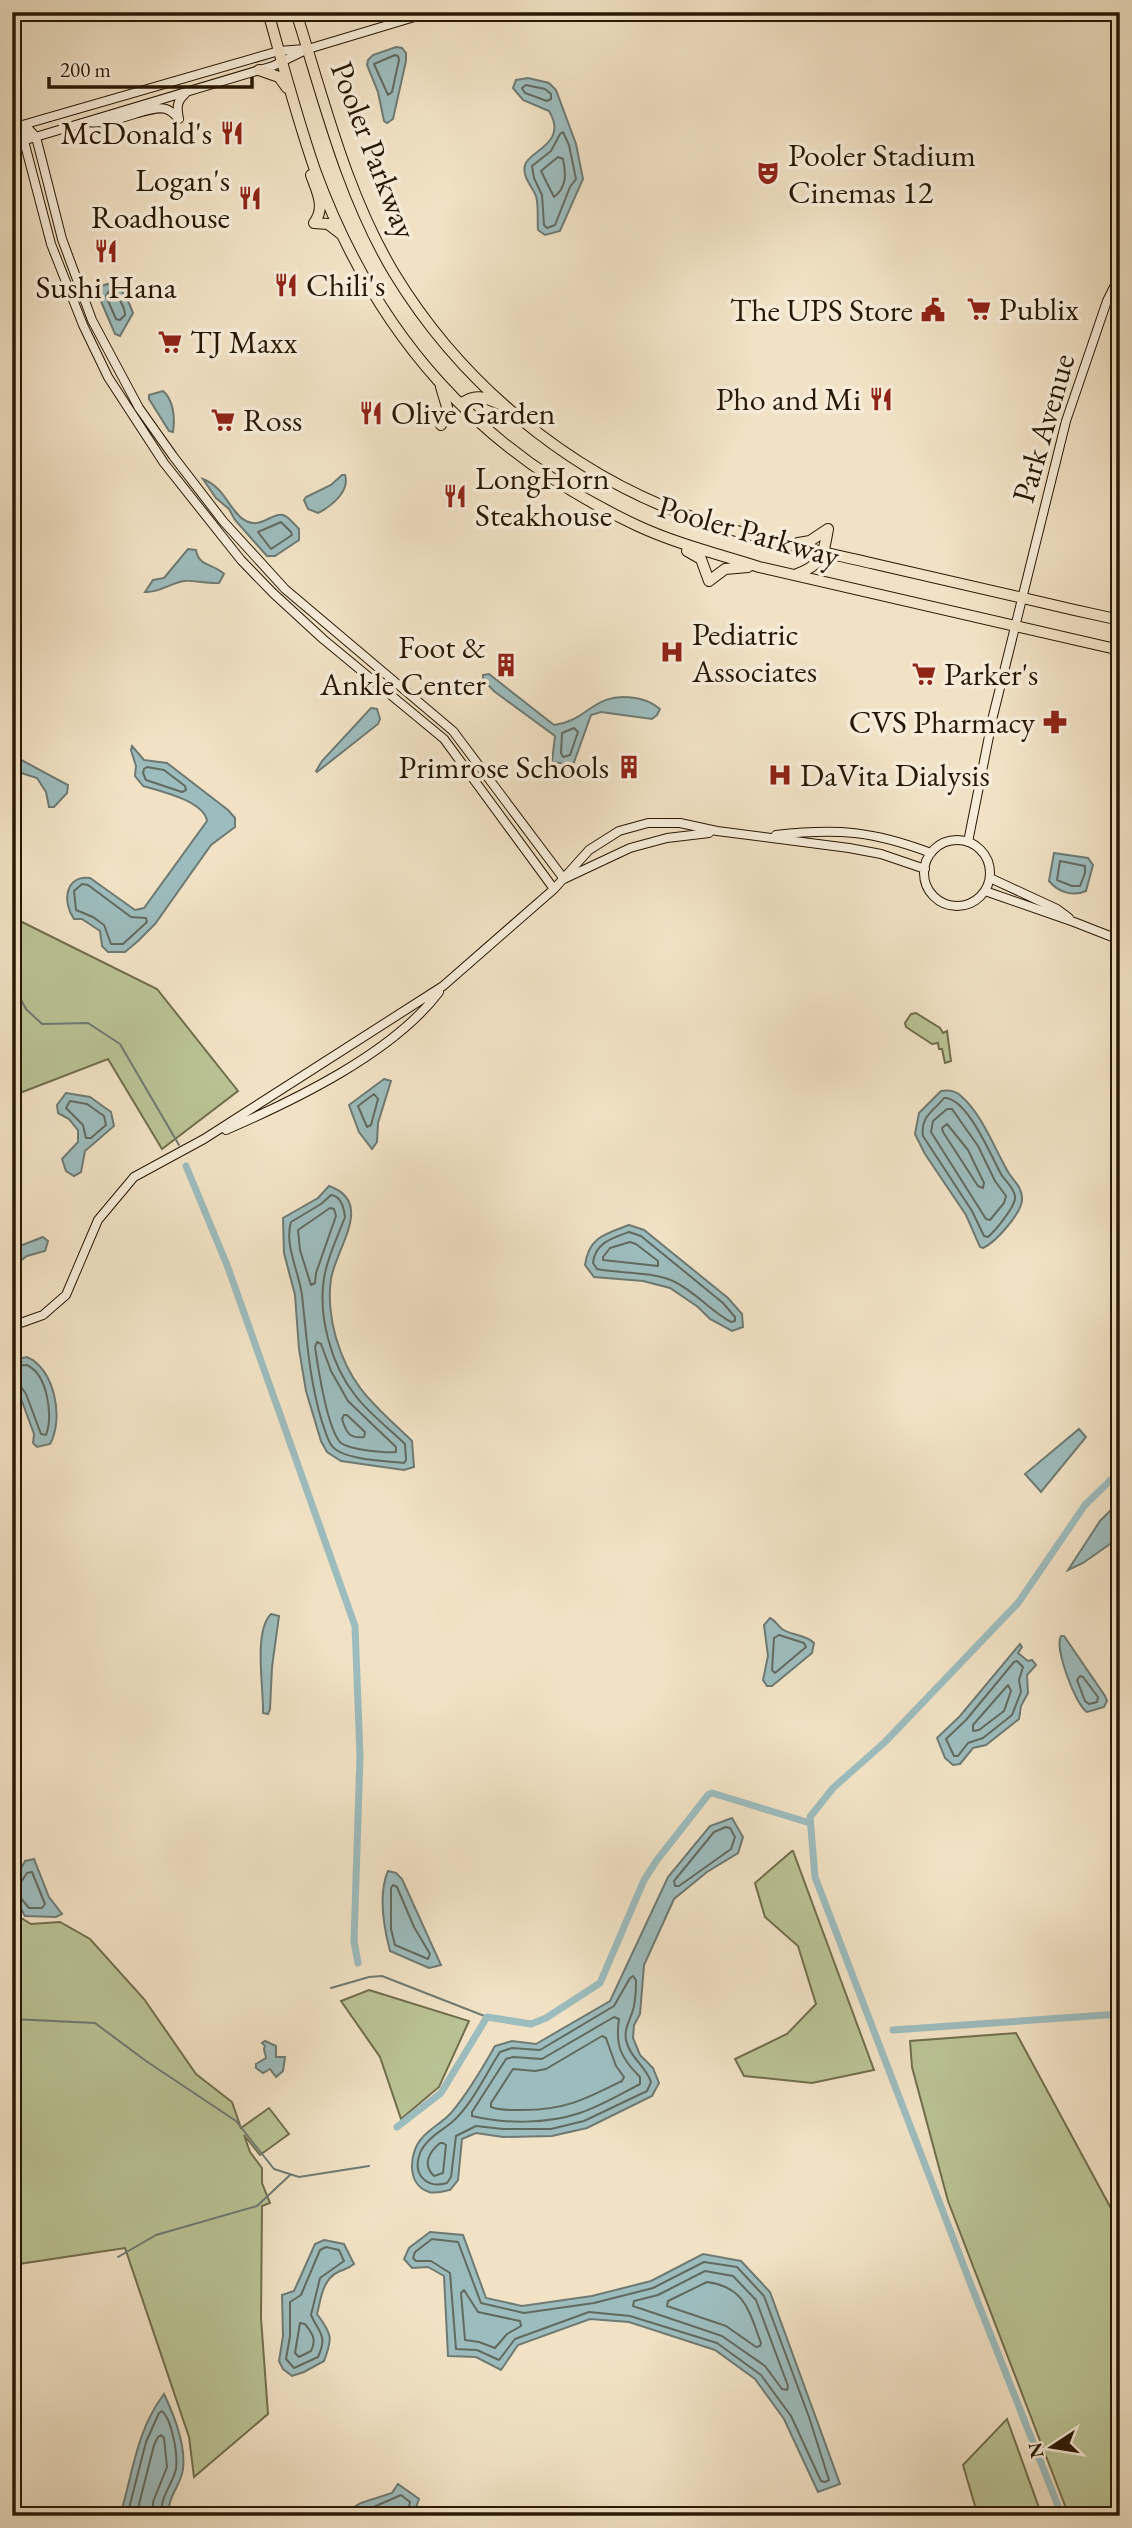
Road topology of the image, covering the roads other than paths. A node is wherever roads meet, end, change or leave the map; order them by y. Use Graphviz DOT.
graph roads {
  1 [pos="268,12"];
  2 [pos="296,12"];
  3 [pos="427,13"];
  4 [pos="308,49"];
  5 [pos="279,51"];
  6 [pos="282,63"];
  7 [pos="259,70"];
  8 [pos="188,92"];
  9 [pos="291,94"];
  10 [pos="298,117"];
  11 [pos="86,122"];
  12 [pos="25,125"];
  13 [pos="12,128"];
  14 [pos="36,137"];
  15 [pos="24,141"];
  16 [pos="12,144"];
  17 [pos="45,174"];
  18 [pos="33,177"];
  19 [pos="52,204"];
  20 [pos="40,207"];
  21 [pos="344,236"];
  22 [pos="1120,275"];
  23 [pos="438,380"];
  24 [pos="461,404"];
  25 [pos="506,407"];
  26 [pos="441,425"];
  27 [pos="647,529"];
  28 [pos="828,529"];
  29 [pos="788,544"];
  30 [pos="824,552"];
  31 [pos="853,559"];
  32 [pos="759,567"];
  33 [pos="795,575"];
  34 [pos="1023,598"];
  35 [pos="1120,620"];
  36 [pos="1015,627"];
  37 [pos="1120,650"];
  38 [pos="717,831"];
  39 [pos="768,836"];
  40 [pos="968,842"];
  41 [pos="931,853"];
  42 [pos="925,869"];
  43 [pos="990,877"];
  44 [pos="564,879"];
  45 [pos="554,889"];
  46 [pos="985,891"];
  47 [pos="1074,922"];
  48 [pos="1120,940"];
  49 [pos="443,986"];
  50 [pos="204,1139"];
  51 [pos="12,1326"];
  1 -- 5 [label="main road, Pooler Parkway"];
  2 -- 4 [label="main road, Pooler Parkway"];
  3 -- 4 [label="street"];
  4 -- 5 [label="street"];
  4 -- 6 [label="street"];
  4 -- 25 [label="main road, Pooler Parkway"];
  5 -- 6 [label="main road, Pooler Parkway"];
  5 -- 12 [label="street"];
  6 -- 7 [label="street"];
  6 -- 9 [label="main road, Pooler Parkway"];
  7 -- 8 [label="street"];
  7 -- 9 [label="main road"];
  8 -- 11 [label="street"];
  8 -- 11 [label="street"];
  9 -- 10 [label="main road, Pooler Parkway"];
  10 -- 21 [label="main road, Pooler Parkway"];
  10 -- 21 [label="main road"];
  11 -- 14 [label="street"];
  12 -- 13 [label="street"];
  12 -- 14 [label="street"];
  12 -- 15 [label="street"];
  14 -- 15 [label="street"];
  14 -- 17 [label="street"];
  15 -- 16 [label="street"];
  15 -- 18 [label="street"];
  17 -- 18 [label="street"];
  17 -- 19 [label="street"];
  18 -- 20 [label="street"];
  19 -- 20 [label="street"];
  19 -- 44 [label="street"];
  20 -- 45 [label="street"];
  21 -- 23 [label="main road, Pooler Parkway"];
  22 -- 34 [label="street, Park Avenue"];
  23 -- 24 [label="main road, Pooler Parkway"];
  23 -- 26 [label="main road"];
  24 -- 25 [label="main road"];
  24 -- 27 [label="main road, Pooler Parkway"];
  25 -- 29 [label="main road, Pooler Parkway"];
  27 -- 32 [label="main road, Pooler Parkway"];
  27 -- 32 [label="main road"];
  28 -- 29 [label="main road"];
  28 -- 30 [label="main road"];
  28 -- 31 [label="main road"];
  29 -- 30 [label="main road, Pooler Parkway"];
  30 -- 31 [label="main road, Pooler Parkway"];
  30 -- 33 [label="main road"];
  31 -- 34 [label="main road, Pooler Parkway"];
  32 -- 33 [label="main road, Pooler Parkway"];
  33 -- 36 [label="main road, Pooler Parkway"];
  34 -- 35 [label="main road, Pooler Parkway"];
  34 -- 36 [label="street, Park Avenue"];
  36 -- 37 [label="main road, Pooler Parkway"];
  36 -- 40 [label="street, Park Avenue"];
  38 -- 39 [label="street"];
  38 -- 44 [label="street"];
  38 -- 44 [label="street"];
  39 -- 41 [label="street"];
  39 -- 42 [label="street"];
  40 -- 41 [label="street"];
  40 -- 43 [label="street"];
  41 -- 42 [label="street"];
  42 -- 46 [label="street"];
  43 -- 46 [label="street"];
  43 -- 47 [label="street"];
  44 -- 45 [label="street"];
  45 -- 49 [label="street"];
  46 -- 47 [label="street"];
  47 -- 48 [label="street"];
  49 -- 50 [label="street"];
  49 -- 50 [label="street"];
  50 -- 51 [label="street"];
}
